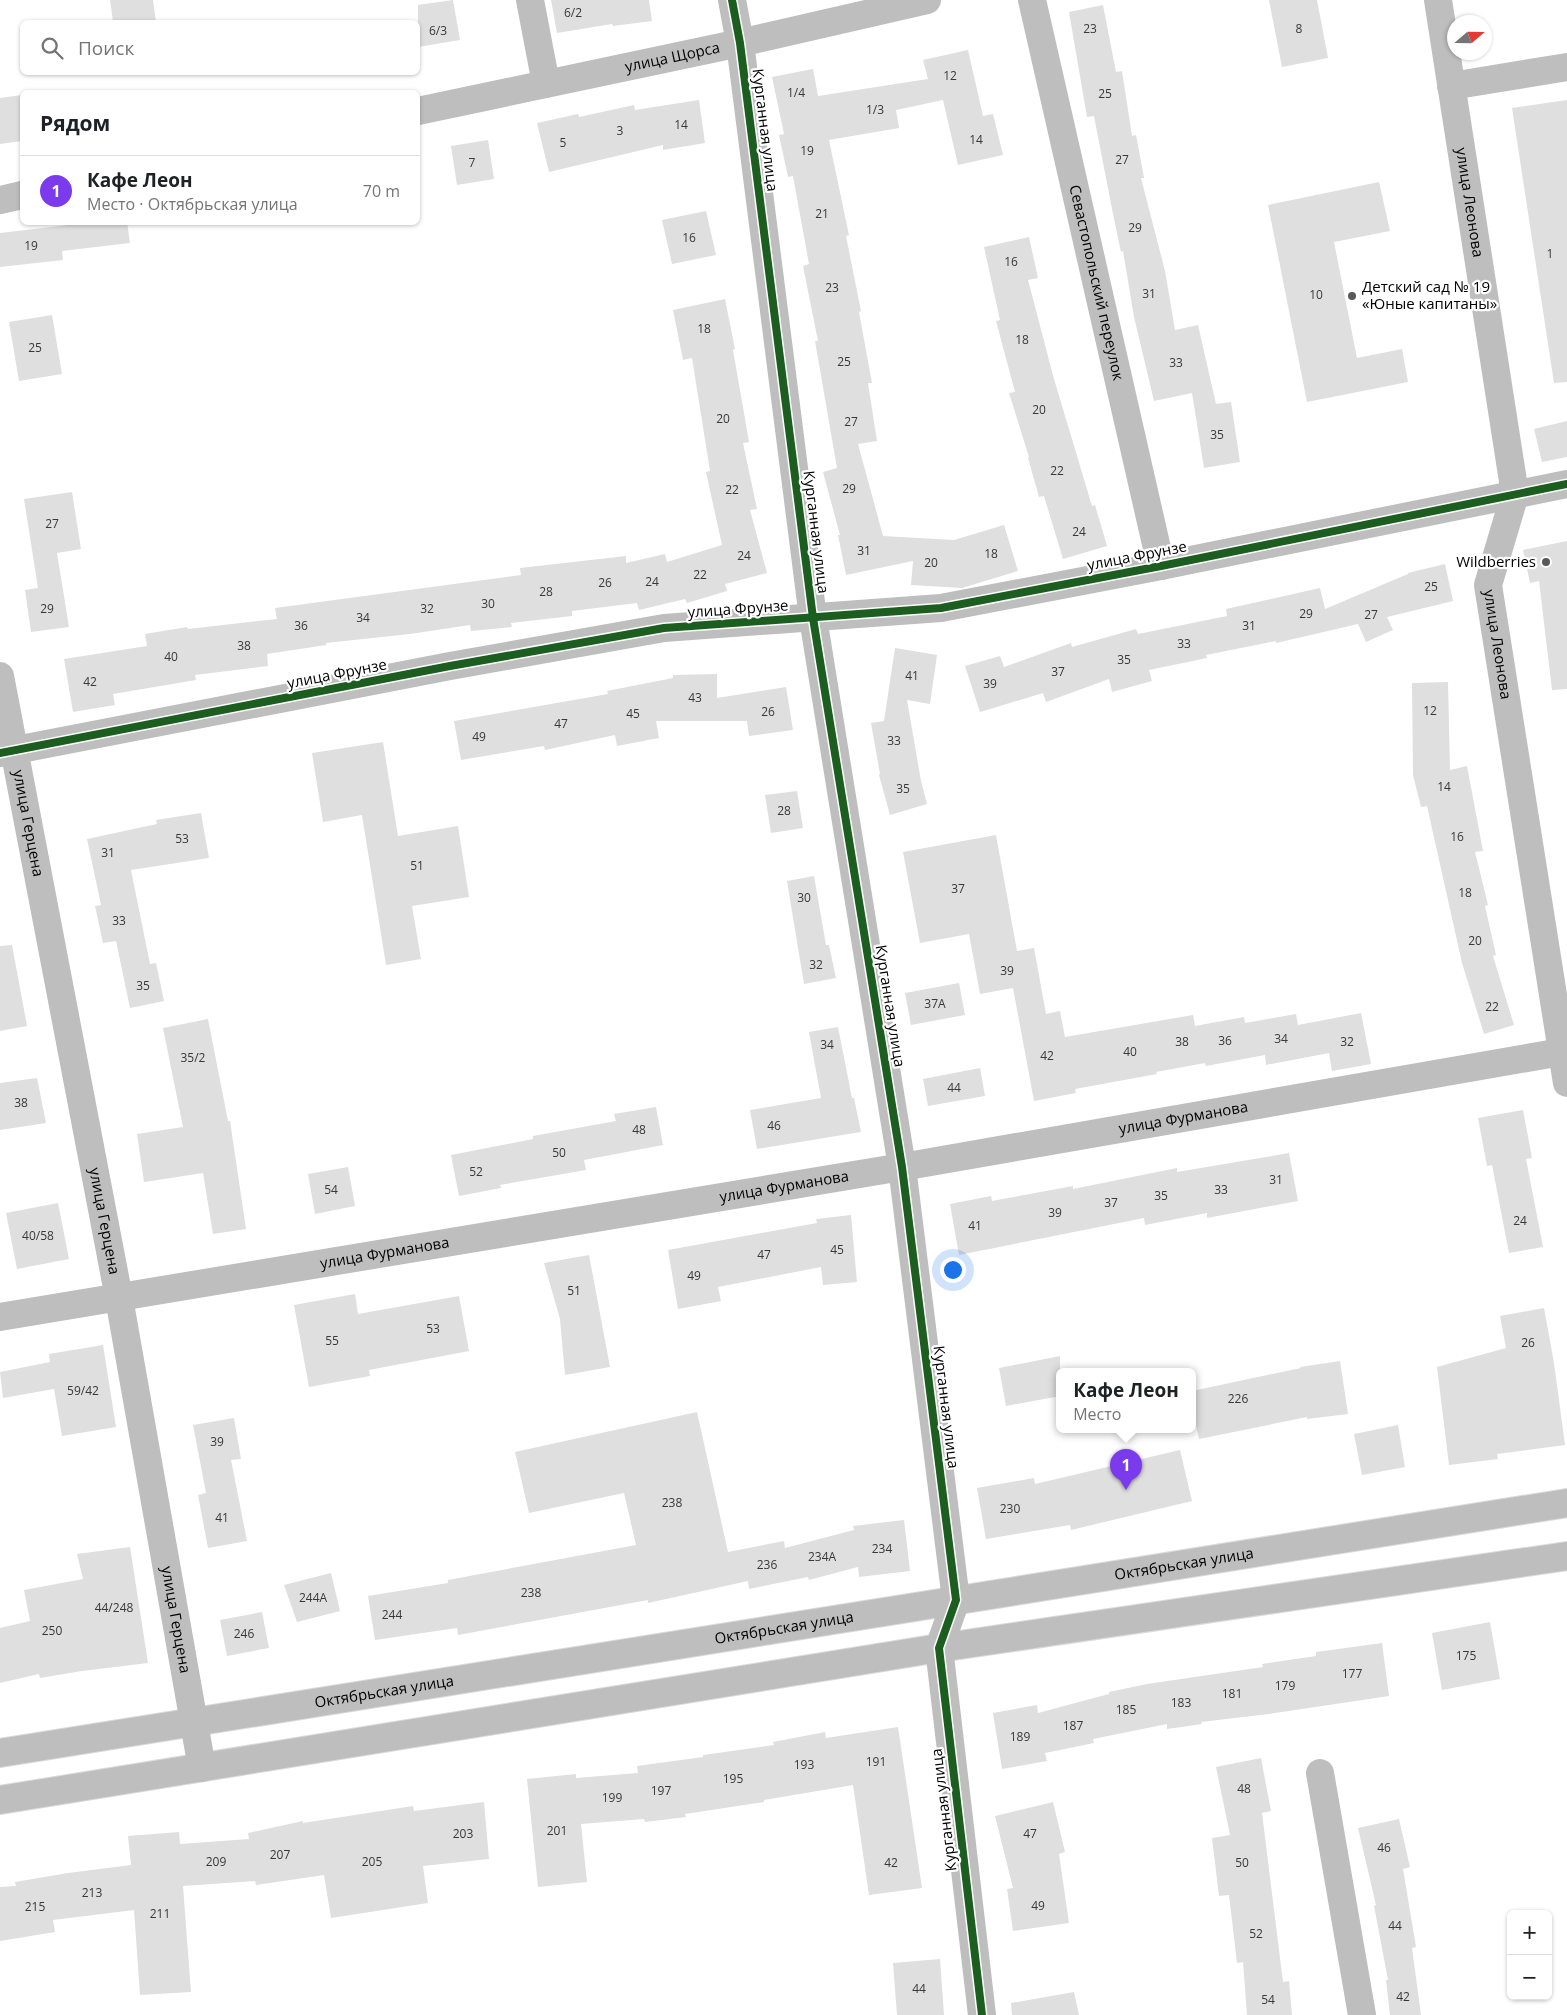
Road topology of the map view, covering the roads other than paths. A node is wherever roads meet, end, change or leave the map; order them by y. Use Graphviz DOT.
graph roads {
  1 [pos="530,0"];
  2 [pos="732,0"];
  3 [pos="927,0"];
  4 [pos="1032,0"];
  5 [pos="1438,0"];
  6 [pos="740,43"];
  7 [pos="1567,67"];
  8 [pos="546,84"];
  9 [pos="1451,86"];
  10 [pos="420,112"];
  11 [pos="20,195"];
  12 [pos="0,200"];
  13 [pos="1567,484"];
  14 [pos="1515,494"];
  15 [pos="1161,566"];
  16 [pos="813,618"];
  17 [pos="0,676"];
  18 [pos="7,752"];
  19 [pos="1565,1051"];
  20 [pos="1567,1083"];
  21 [pos="902,1167"];
  22 [pos="119,1298"];
  23 [pos="0,1317"];
  24 [pos="1567,1503"];
  25 [pos="1567,1556"];
  26 [pos="956,1600"];
  27 [pos="939,1648"];
  28 [pos="194,1722"];
  29 [pos="0,1753"];
  30 [pos="202,1768"];
  31 [pos="1320,1773"];
  32 [pos="0,1800"];
  33 [pos="982,2015"];
  34 [pos="1362,2015"];
  1 -- 8 [label="street"];
  2 -- 6 [label="street, Курганная улица"];
  3 -- 6 [label="street, улица Щорса"];
  4 -- 15 [label="street, Севастопольский переулок"];
  5 -- 9 [label="street, улица Леонова"];
  6 -- 8 [label="street, улица Щорса"];
  6 -- 16 [label="street, Курганная улица"];
  7 -- 9 [label="street"];
  8 -- 10 [label="street, улица Щорса"];
  9 -- 14 [label="street, улица Леонова"];
  11 -- 12 [label="street"];
  13 -- 14 [label="street, улица Фрунзе"];
  14 -- 15 [label="street, улица Фрунзе"];
  14 -- 19 [label="street, улица Леонова"];
  15 -- 16 [label="street, улица Фрунзе"];
  16 -- 18 [label="street, улица Фрунзе"];
  16 -- 21 [label="street, Курганная улица"];
  17 -- 18 [label="street, улица Герцена"];
  18 -- 22 [label="street, улица Герцена"];
  19 -- 20 [label="street, улица Леонова"];
  19 -- 21 [label="street, улица Фурманова"];
  21 -- 22 [label="street, улица Фурманова"];
  21 -- 26 [label="street, Курганная улица"];
  22 -- 23 [label="street, улица Фурманова"];
  22 -- 28 [label="street, улица Герцена"];
  24 -- 26 [label="street, Октябрьская улица"];
  25 -- 27 [label="street"];
  26 -- 27 [label="street, Курганная улица"];
  26 -- 28 [label="street, Октябрьская улица"];
  27 -- 30 [label="street"];
  27 -- 33 [label="street, Курганная улица"];
  28 -- 29 [label="street, Октябрьская улица"];
  28 -- 30 [label="street, улица Герцена"];
  30 -- 32 [label="street"];
  31 -- 34 [label="street"];
}
